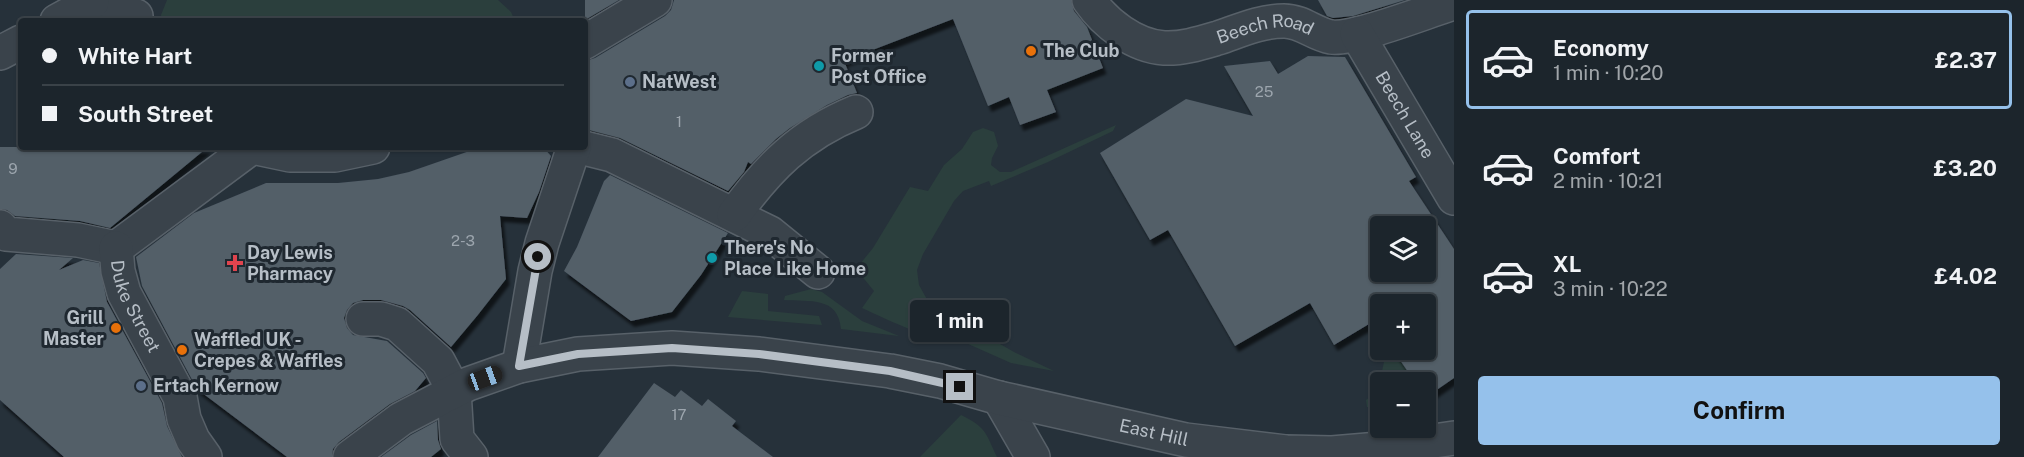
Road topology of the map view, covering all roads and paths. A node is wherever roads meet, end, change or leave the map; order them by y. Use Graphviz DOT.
graph roads {
  1 [pos="1089,0"];
  2 [pos="91,1"];
  3 [pos="648,1"];
  4 [pos="1454,3"];
  5 [pos="139,12"];
  6 [pos="62,18"];
  7 [pos="1357,34"];
  8 [pos="588,40"];
  9 [pos="18,44"];
  10 [pos="0,53"];
  11 [pos="856,112"];
  12 [pos="588,149"];
  13 [pos="248,150"];
  14 [pos="266,150"];
  15 [pos="359,150"];
  16 [pos="573,150"];
  17 [pos="1454,198"];
  18 [pos="734,216"];
  19 [pos="2,234"];
  20 [pos="116,248"];
  21 [pos="818,272"];
  22 [pos="363,319"];
  23 [pos="519,366"];
  24 [pos="454,391"];
  25 [pos="999,399"];
  26 [pos="1454,438"];
  27 [pos="205,457"];
  28 [pos="350,457"];
  29 [pos="471,457"];
  30 [pos="1033,457"];
  1 -- 7 [label="street, Beech Road"];
  2 -- 5 [label="street"];
  2 -- 6 [label="street"];
  3 -- 8 [label="street"];
  4 -- 7 [label="street, Beech Road"];
  7 -- 17 [label="street, Beech Lane"];
  9 -- 10 [label="street"];
  11 -- 18 [label="street"];
  12 -- 18 [label="street"];
  13 -- 20 [label="street"];
  14 -- 15 [label="street"];
  16 -- 23 [label="street"];
  18 -- 21 [label="street"];
  19 -- 20 [label="street"];
  20 -- 27 [label="street, Duke Street"];
  22 -- 24 [label="street"];
  23 -- 24 [label="street, East Hill"];
  23 -- 25 [label="street, East Hill"];
  24 -- 28 [label="street, East Hill"];
  24 -- 29 [label="street"];
  25 -- 26 [label="street, East Hill"];
  25 -- 30 [label="street"];
}
